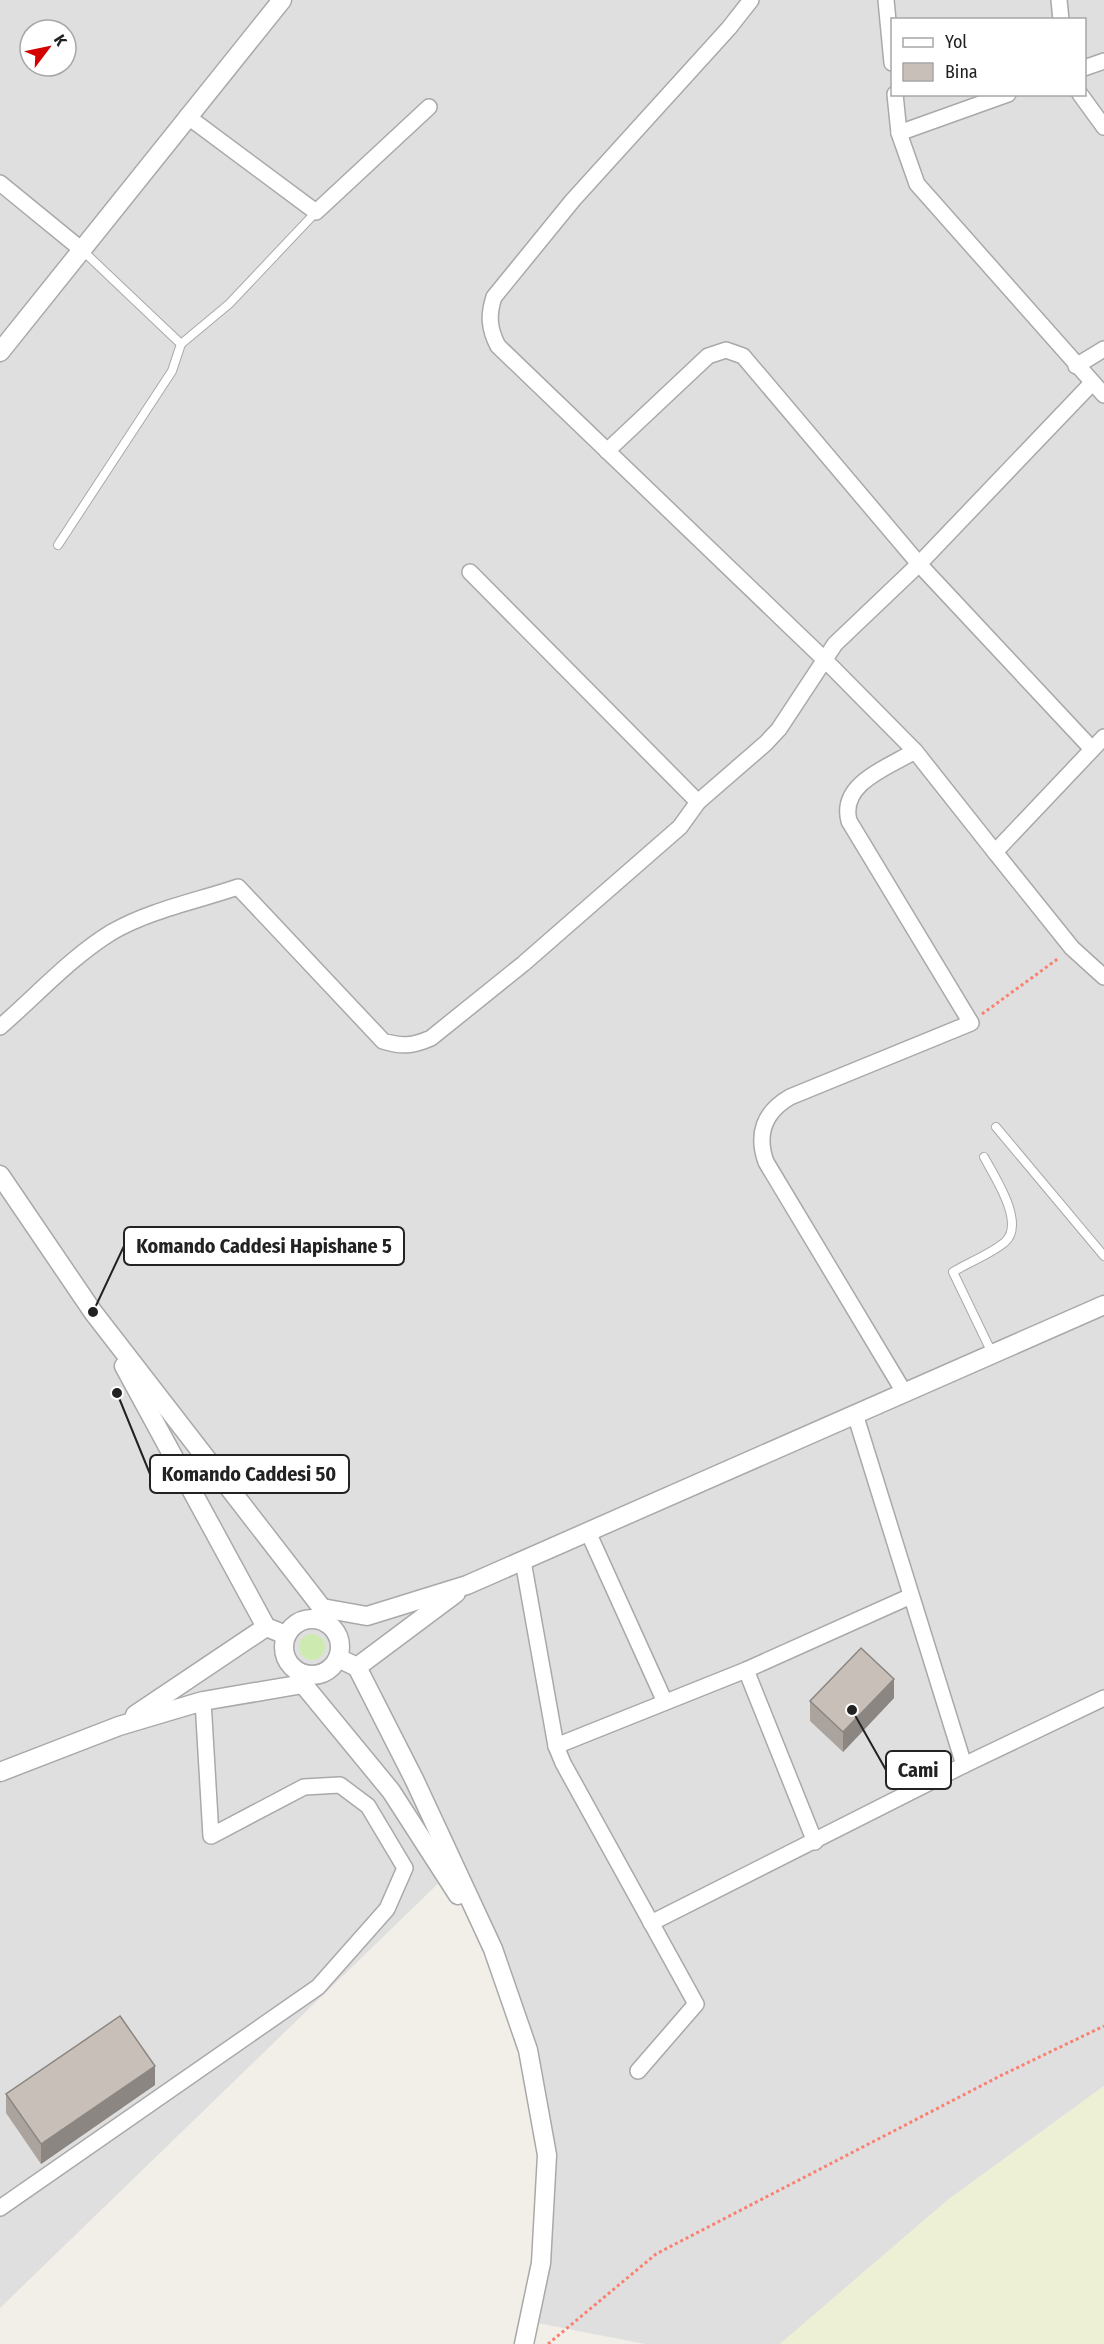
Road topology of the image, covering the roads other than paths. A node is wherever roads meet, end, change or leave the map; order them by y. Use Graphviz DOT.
graph roads {
  1 [pos="282,0"];
  2 [pos="751,0"];
  3 [pos="886,0"];
  4 [pos="1059,0"];
  5 [pos="1061,18"];
  6 [pos="891,52"];
  7 [pos="1104,61"];
  8 [pos="1086,67"];
  9 [pos="896,96"];
  10 [pos="1002,96"];
  11 [pos="1081,96"];
  12 [pos="429,107"];
  13 [pos="186,116"];
  14 [pos="1104,127"];
  15 [pos="899,133"];
  16 [pos="0,183"];
  17 [pos="316,212"];
  18 [pos="82,250"];
  19 [pos="181,344"];
  20 [pos="1104,349"];
  21 [pos="0,352"];
  22 [pos="1077,366"];
  23 [pos="1092,383"];
  24 [pos="1104,395"];
  25 [pos="607,451"];
  26 [pos="58,545"];
  27 [pos="919,564"];
  28 [pos="470,572"];
  29 [pos="825,660"];
  30 [pos="1104,737"];
  31 [pos="1092,749"];
  32 [pos="915,752"];
  33 [pos="698,802"];
  34 [pos="995,852"];
  35 [pos="1104,976"];
  36 [pos="0,1027"];
  37 [pos="996,1127"];
  38 [pos="984,1157"];
  39 [pos="0,1175"];
  40 [pos="1104,1256"];
  41 [pos="1104,1305"];
  42 [pos="93,1312"];
  43 [pos="992,1353"];
  44 [pos="904,1392"];
  45 [pos="855,1414"];
  46 [pos="588,1532"];
  47 [pos="523,1561"];
  48 [pos="467,1586"];
  49 [pos="911,1596"];
  50 [pos="322,1614"];
  51 [pos="266,1627"];
  52 [pos="286,1635"];
  53 [pos="338,1658"];
  54 [pos="357,1667"];
  55 [pos="746,1670"];
  56 [pos="304,1679"];
  57 [pos="1104,1698"];
  58 [pos="203,1701"];
  59 [pos="665,1702"];
  60 [pos="119,1726"];
  61 [pos="556,1746"];
  62 [pos="964,1765"];
  63 [pos="0,1772"];
  64 [pos="815,1842"];
  65 [pos="651,1923"];
  66 [pos="493,1949"];
  67 [pos="638,2072"];
  68 [pos="0,2208"];
  69 [pos="524,2344"];
  1 -- 13 [label="street"];
  2 -- 25 [label="street"];
  3 -- 6 [label="street"];
  4 -- 5 [label="street"];
  7 -- 8 [label="street"];
  9 -- 15 [label="street"];
  10 -- 15 [label="street"];
  11 -- 14 [label="street"];
  12 -- 17 [label="street"];
  13 -- 17 [label="street"];
  13 -- 18 [label="street"];
  15 -- 22 [label="street"];
  16 -- 18 [label="street"];
  17 -- 19 [label="lane"];
  18 -- 19 [label="lane"];
  18 -- 21 [label="street"];
  19 -- 26 [label="lane"];
  20 -- 22 [label="street"];
  22 -- 23 [label="street"];
  23 -- 24 [label="street"];
  23 -- 27 [label="street"];
  25 -- 27 [label="street"];
  25 -- 29 [label="street"];
  27 -- 29 [label="street"];
  27 -- 31 [label="street"];
  28 -- 33 [label="street"];
  29 -- 32 [label="street"];
  29 -- 33 [label="street"];
  30 -- 31 [label="street"];
  31 -- 34 [label="street"];
  32 -- 34 [label="street"];
  32 -- 44 [label="street"];
  33 -- 36 [label="street"];
  34 -- 35 [label="street"];
  37 -- 40 [label="lane"];
  38 -- 43 [label="lane"];
  39 -- 42 [label="street"];
  41 -- 43 [label="street"];
  42 -- 50 [label="street"];
  42 -- 51 [label="street"];
  43 -- 44 [label="street"];
  44 -- 45 [label="street"];
  45 -- 46 [label="street"];
  45 -- 49 [label="street"];
  46 -- 47 [label="street"];
  46 -- 59 [label="street"];
  47 -- 48 [label="street"];
  47 -- 61 [label="street"];
  48 -- 50 [label="street"];
  48 -- 54 [label="street"];
  49 -- 55 [label="street"];
  49 -- 62 [label="street"];
  50 -- 52 [label="street"];
  50 -- 53 [label="street"];
  51 -- 52 [label="street"];
  51 -- 60 [label="street"];
  52 -- 56 [label="street"];
  53 -- 54 [label="street"];
  53 -- 56 [label="street"];
  54 -- 66 [label="street"];
  55 -- 59 [label="street"];
  55 -- 64 [label="street"];
  56 -- 58 [label="street"];
  56 -- 66 [label="street"];
  57 -- 62 [label="street"];
  58 -- 60 [label="street"];
  58 -- 68 [label="street"];
  59 -- 61 [label="street"];
  60 -- 63 [label="street"];
  61 -- 65 [label="street"];
  62 -- 64 [label="street"];
  64 -- 65 [label="street"];
  65 -- 67 [label="street"];
  66 -- 69 [label="street"];
}
